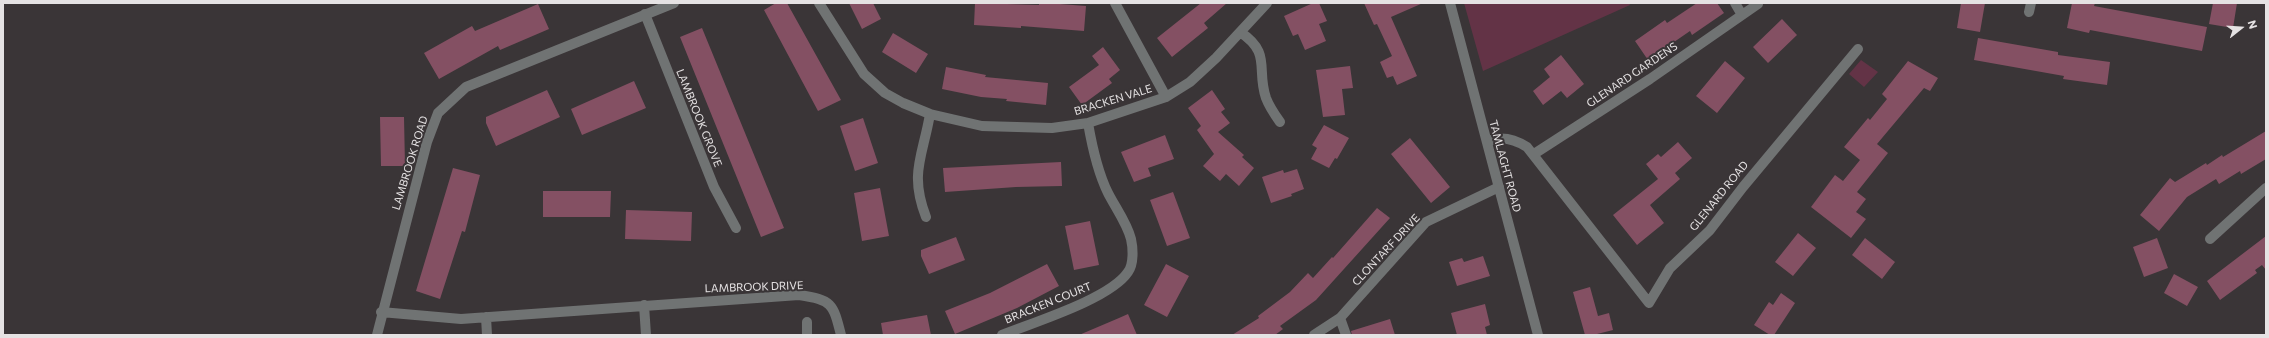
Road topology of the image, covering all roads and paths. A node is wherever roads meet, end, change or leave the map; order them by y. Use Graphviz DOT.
graph roads {
  1 [pos="674,3"];
  2 [pos="819,3"];
  3 [pos="1115,3"];
  4 [pos="1267,3"];
  5 [pos="1450,3"];
  6 [pos="1734,3"];
  7 [pos="1758,4"];
  8 [pos="645,14"];
  9 [pos="1742,15"];
  10 [pos="1240,32"];
  11 [pos="1858,49"];
  12 [pos="1166,96"];
  13 [pos="930,114"];
  14 [pos="1280,122"];
  15 [pos="1088,123"];
  16 [pos="1487,142"];
  17 [pos="1534,154"];
  18 [pos="1499,187"];
  19 [pos="2266,188"];
  20 [pos="926,216"];
  21 [pos="736,228"];
  22 [pos="2210,239"];
  23 [pos="644,305"];
  24 [pos="382,312"];
  25 [pos="486,317"];
  26 [pos="1340,318"];
  27 [pos="806,322"];
  28 [pos="377,335"];
  29 [pos="487,335"];
  30 [pos="646,335"];
  31 [pos="807,335"];
  32 [pos="841,335"];
  33 [pos="1002,335"];
  34 [pos="1314,335"];
  35 [pos="1346,335"];
  36 [pos="1538,335"];
  1 -- 8 [label="street, LAMBROOK ROAD"];
  2 -- 13 [label="street, BRACKEN VALE"];
  3 -- 12 [label="street"];
  4 -- 10 [label="street, BRACKEN VALE"];
  5 -- 16 [label="street, TAMLAGHT ROAD"];
  6 -- 9 [label="street"];
  7 -- 9 [label="street, GLENARD GARDENS"];
  8 -- 21 [label="street, LAMBROOK GROVE"];
  8 -- 24 [label="street, LAMBROOK ROAD"];
  9 -- 17 [label="street, GLENARD GARDENS"];
  10 -- 12 [label="street, BRACKEN VALE"];
  10 -- 14 [label="street"];
  11 -- 17 [label="street, GLENARD ROAD"];
  12 -- 15 [label="street, BRACKEN VALE"];
  13 -- 15 [label="street, BRACKEN VALE"];
  13 -- 20 [label="street"];
  15 -- 33 [label="street, BRACKEN COURT"];
  16 -- 17 [label="street, GLENARD ROAD"];
  16 -- 18 [label="street, TAMLAGHT ROAD"];
  18 -- 26 [label="street, CLONTARF DRIVE"];
  18 -- 36 [label="street, TAMLAGHT ROAD"];
  19 -- 22 [label="street"];
  23 -- 25 [label="street, LAMBROOK DRIVE"];
  23 -- 30 [label="street"];
  23 -- 32 [label="street, LAMBROOK DRIVE"];
  24 -- 25 [label="street, LAMBROOK DRIVE"];
  24 -- 28 [label="street, LAMBROOK ROAD"];
  25 -- 29 [label="street"];
  26 -- 34 [label="street, CLONTARF DRIVE"];
  26 -- 35 [label="street"];
  27 -- 31 [label="street"];
}
